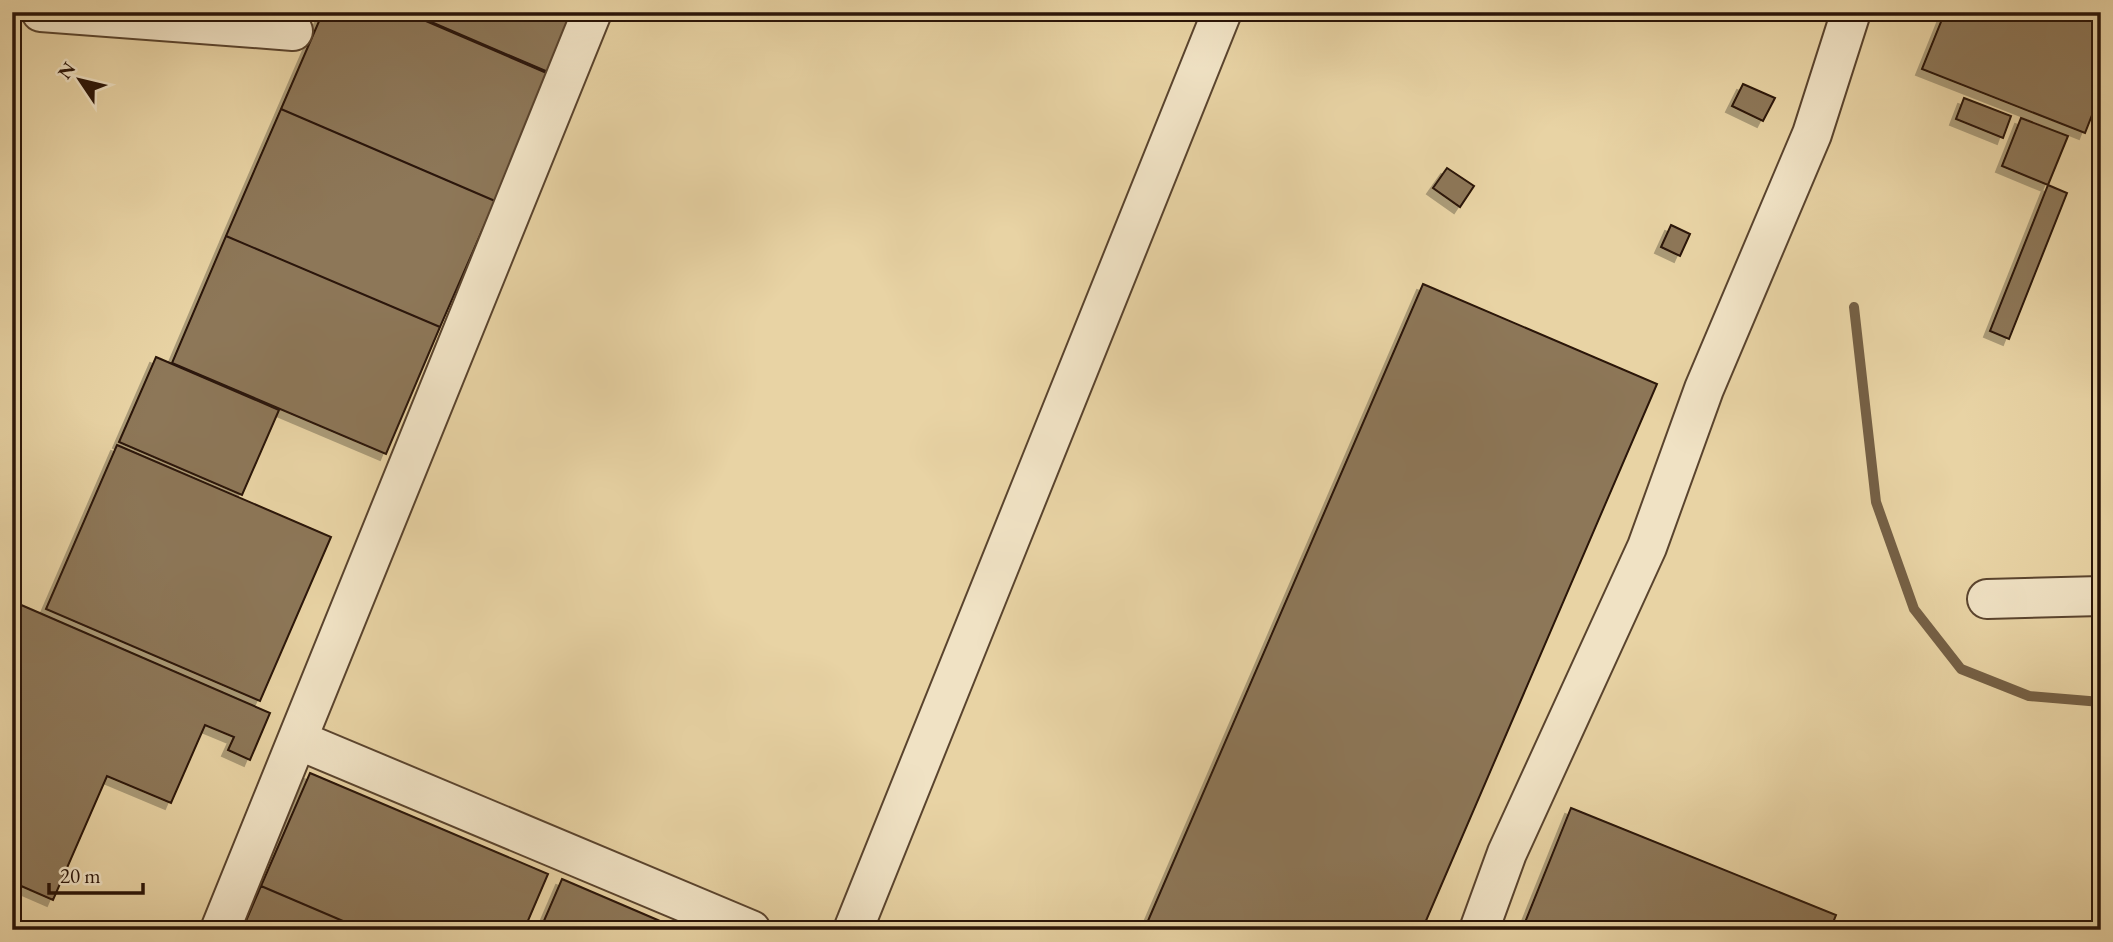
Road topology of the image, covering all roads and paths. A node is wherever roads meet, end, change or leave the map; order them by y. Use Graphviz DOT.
graph roads {
  1 [pos="41,12"];
  2 [pos="593,12"];
  3 [pos="1222,12"];
  4 [pos="1851,12"];
  5 [pos="293,31"];
  6 [pos="2101,596"];
  7 [pos="1986,599"];
  8 [pos="298,740"];
  9 [pos="220,930"];
  10 [pos="751,930"];
  11 [pos="853,930"];
  12 [pos="1479,930"];
  1 -- 5 [label="lane"];
  2 -- 8 [label="lane"];
  3 -- 11 [label="lane"];
  4 -- 12 [label="lane"];
  6 -- 7 [label="lane"];
  8 -- 9 [label="lane"];
  8 -- 10 [label="lane"];
}
